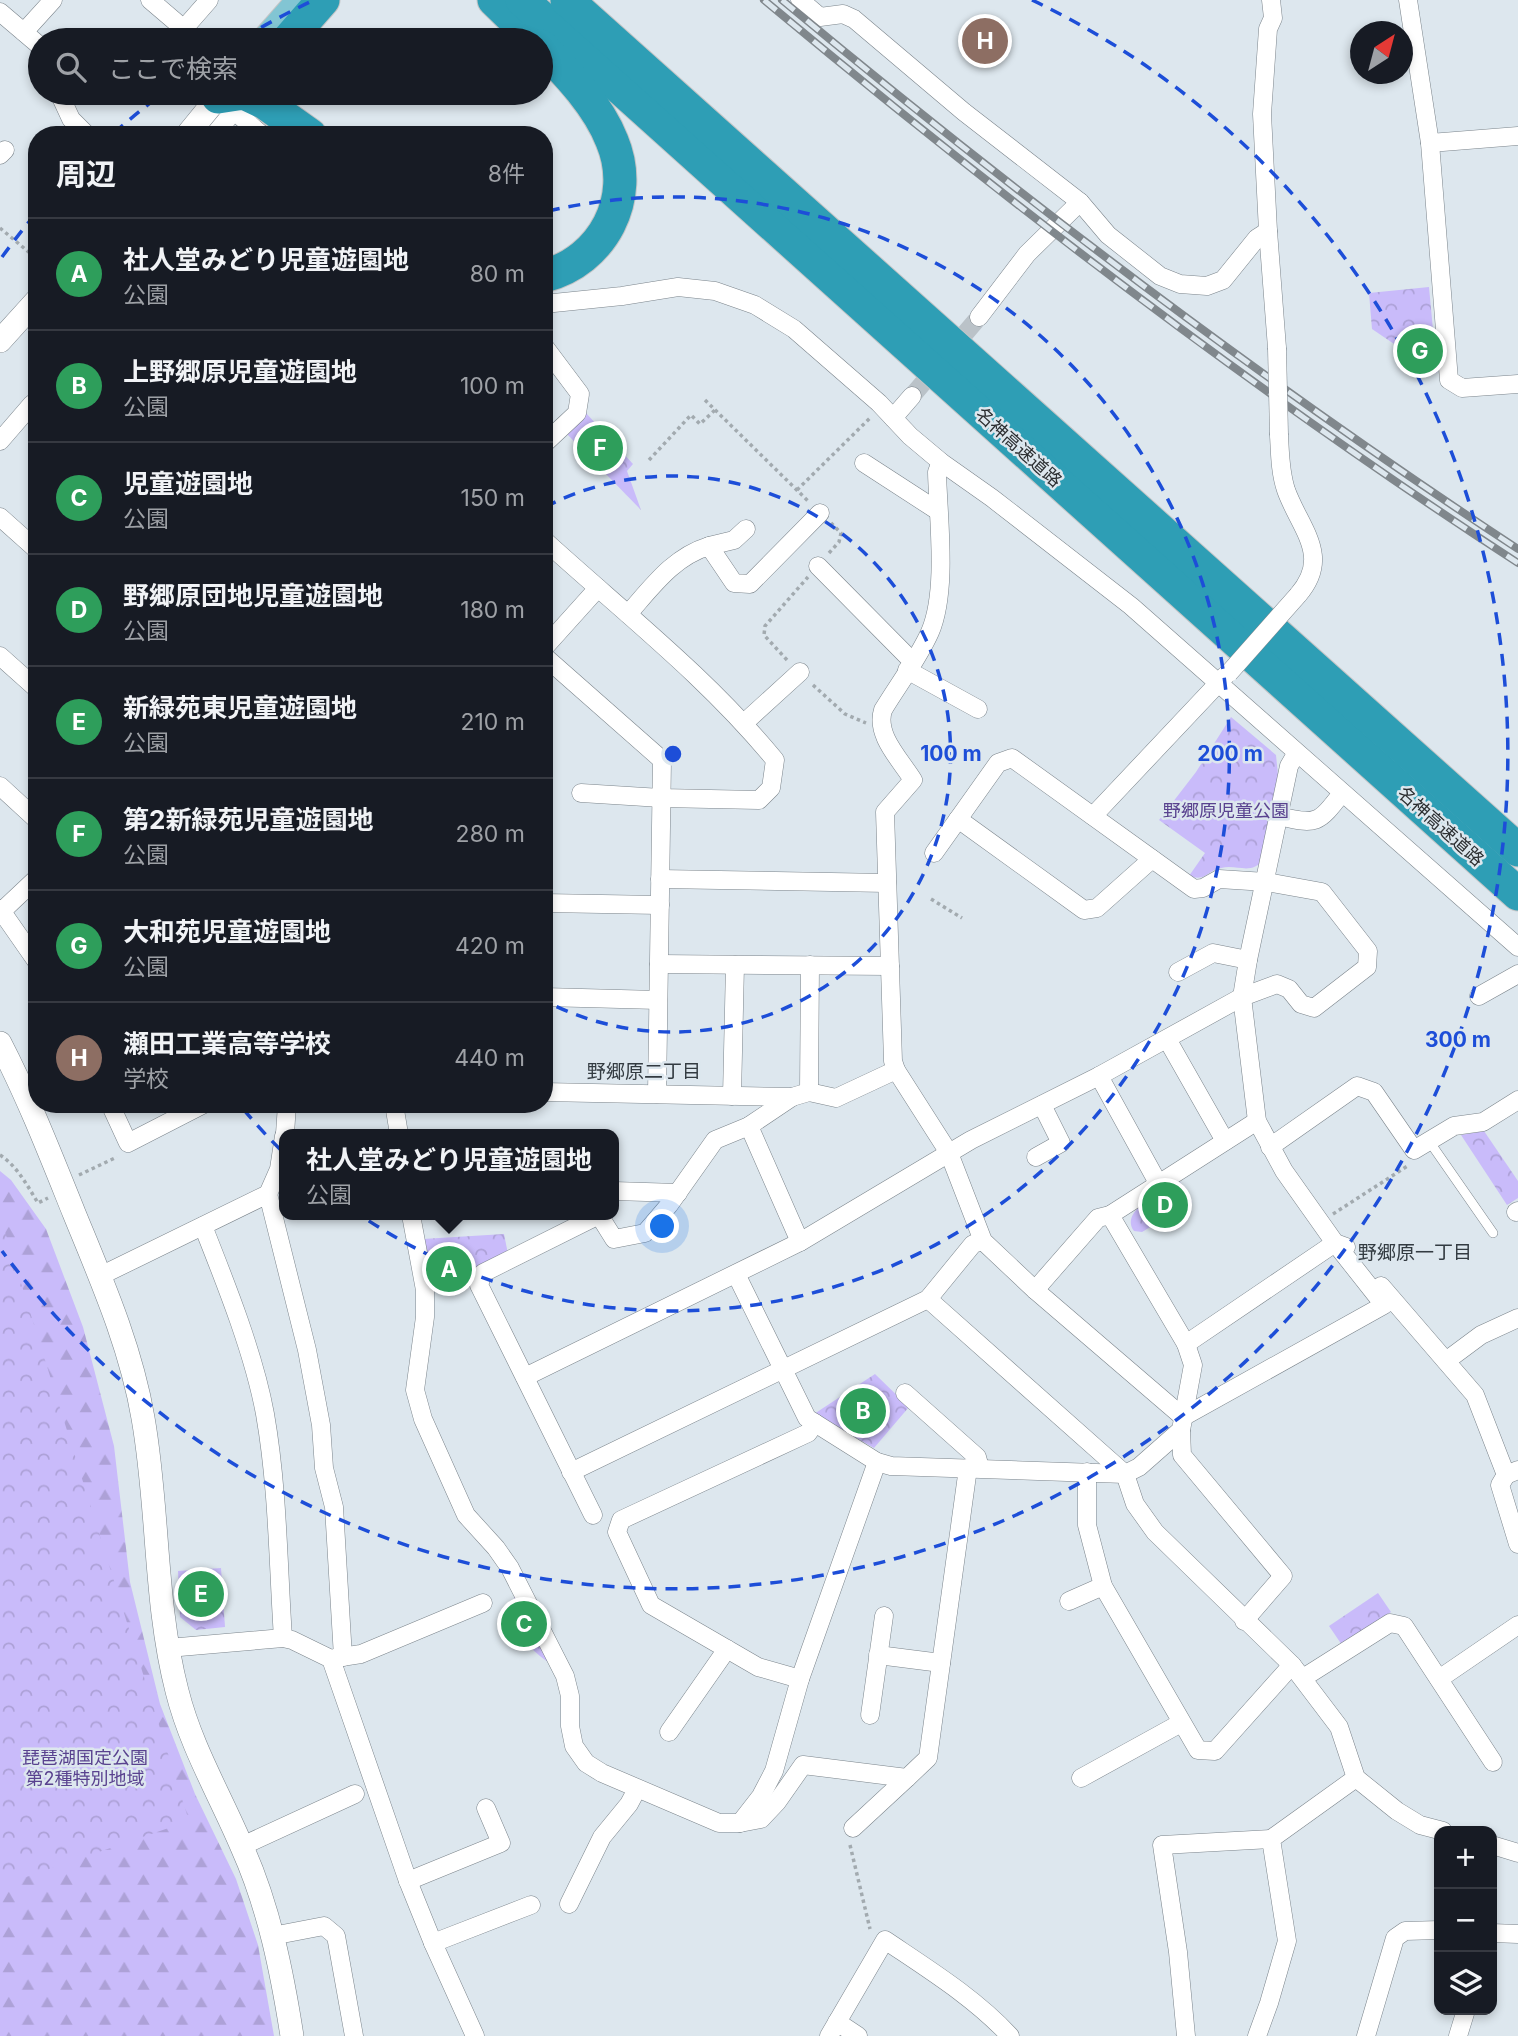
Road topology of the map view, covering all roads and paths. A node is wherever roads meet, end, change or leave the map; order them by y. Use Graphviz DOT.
graph roads {
  1 [pos="52,0"];
  2 [pos="150,0"];
  3 [pos="209,0"];
  4 [pos="301,0"];
  5 [pos="324,0"];
  6 [pos="494,0"];
  7 [pos="522,0"];
  8 [pos="567,0"];
  9 [pos="800,0"];
  10 [pos="1271,0"];
  11 [pos="1408,0"];
  12 [pos="0,12"];
  13 [pos="173,28"];
  14 [pos="185,28"];
  15 [pos="276,28"];
  16 [pos="299,28"];
  17 [pos="523,28"];
  18 [pos="24,32"];
  19 [pos="28,36"];
  20 [pos="553,60"];
  21 [pos="65,105"];
  22 [pos="219,105"];
  23 [pos="223,105"];
  24 [pos="229,105"];
  25 [pos="268,105"];
  26 [pos="285,105"];
  27 [pos="78,126"];
  28 [pos="197,126"];
  29 [pos="217,126"];
  30 [pos="252,126"];
  31 [pos="299,126"];
  32 [pos="304,126"];
  33 [pos="1518,136"];
  34 [pos="1430,143"];
  35 [pos="1080,202"];
  36 [pos="0,228"];
  37 [pos="1268,231"];
  38 [pos="28,251"];
  39 [pos="553,273"];
  40 [pos="553,303"];
  41 [pos="28,310"];
  42 [pos="979,317"];
  43 [pos="0,341"];
  44 [pos="553,358"];
  45 [pos="1518,384"];
  46 [pos="912,396"];
  47 [pos="705,400"];
  48 [pos="28,409"];
  49 [pos="715,410"];
  50 [pos="888,412"];
  51 [pos="553,436"];
  52 [pos="0,441"];
  53 [pos="649,460"];
  54 [pos="941,462"];
  55 [pos="864,463"];
  56 [pos="797,490"];
  57 [pos="937,511"];
  58 [pos="820,513"];
  59 [pos="0,517"];
  60 [pos="746,529"];
  61 [pos="28,542"];
  62 [pos="709,546"];
  63 [pos="553,548"];
  64 [pos="818,566"];
  65 [pos="598,588"];
  66 [pos="628,614"];
  67 [pos="553,638"];
  68 [pos="0,656"];
  69 [pos="553,664"];
  70 [pos="909,665"];
  71 [pos="800,673"];
  72 [pos="1224,678"];
  73 [pos="28,681"];
  74 [pos="978,709"];
  75 [pos="880,720"];
  76 [pos="744,723"];
  77 [pos="1296,754"];
  78 [pos="0,786"];
  79 [pos="581,793"];
  80 [pos="1342,793"];
  81 [pos="661,798"];
  82 [pos="28,812"];
  83 [pos="1093,816"];
  84 [pos="1279,816"];
  85 [pos="958,820"];
  86 [pos="1518,850"];
  87 [pos="934,853"];
  88 [pos="1152,859"];
  89 [pos="660,879"];
  90 [pos="1266,881"];
  91 [pos="887,883"];
  92 [pos="28,886"];
  93 [pos="1518,894"];
  94 [pos="931,899"];
  95 [pos="553,903"];
  96 [pos="660,905"];
  97 [pos="1,910"];
  98 [pos="962,918"];
  99 [pos="1518,947"];
  100 [pos="28,949"];
  101 [pos="1248,960"];
  102 [pos="659,964"];
  103 [pos="735,965"];
  104 [pos="810,965"];
  105 [pos="890,966"];
  106 [pos="1178,972"];
  107 [pos="1518,974"];
  108 [pos="1479,996"];
  109 [pos="553,997"];
  110 [pos="1242,997"];
  111 [pos="658,1000"];
  112 [pos="1167,1039"];
  113 [pos="0,1042"];
  114 [pos="896,1070"];
  115 [pos="1099,1076"];
  116 [pos="553,1092"];
  117 [pos="657,1094"];
  118 [pos="801,1095"];
  119 [pos="732,1096"];
  120 [pos="1518,1100"];
  121 [pos="1042,1105"];
  122 [pos="28,1108"];
  123 [pos="30,1113"];
  124 [pos="114,1113"];
  125 [pos="186,1113"];
  126 [pos="1257,1121"];
  127 [pos="749,1126"];
  128 [pos="1225,1141"];
  129 [pos="128,1143"];
  130 [pos="1422,1146"];
  131 [pos="1270,1147"];
  132 [pos="949,1153"];
  133 [pos="0,1155"];
  134 [pos="1036,1157"];
  135 [pos="279,1169"];
  136 [pos="74,1177"];
  137 [pos="1158,1183"];
  138 [pos="619,1191"];
  139 [pos="678,1193"];
  140 [pos="268,1194"];
  141 [pos="50,1197"];
  142 [pos="1110,1215"];
  143 [pos="411,1220"];
  144 [pos="589,1220"];
  145 [pos="602,1220"];
  146 [pos="1321,1223"];
  147 [pos="204,1226"];
  148 [pos="1493,1233"];
  149 [pos="983,1241"];
  150 [pos="800,1242"];
  151 [pos="1335,1243"];
  152 [pos="468,1274"];
  153 [pos="736,1274"];
  154 [pos="100,1276"];
  155 [pos="431,1288"];
  156 [pos="1035,1290"];
  157 [pos="928,1299"];
  158 [pos="1518,1318"];
  159 [pos="1186,1344"];
  160 [pos="1446,1361"];
  161 [pos="783,1369"];
  162 [pos="525,1377"];
  163 [pos="905,1394"];
  164 [pos="816,1423"];
  165 [pos="1182,1423"];
  166 [pos="877,1462"];
  167 [pos="974,1468"];
  168 [pos="571,1472"];
  169 [pos="1087,1472"];
  170 [pos="1512,1472"];
  171 [pos="1125,1474"];
  172 [pos="593,1516"];
  173 [pos="1518,1544"];
  174 [pos="1103,1586"];
  175 [pos="1069,1601"];
  176 [pos="483,1603"];
  177 [pos="884,1616"];
  178 [pos="1244,1621"];
  179 [pos="1518,1625"];
  180 [pos="283,1638"];
  181 [pos="168,1648"];
  182 [pos="727,1650"];
  183 [pos="878,1655"];
  184 [pos="337,1658"];
  185 [pos="942,1662"];
  186 [pos="1297,1672"];
  187 [pos="800,1679"];
  188 [pos="1438,1679"];
  189 [pos="870,1715"];
  190 [pos="1181,1723"];
  191 [pos="669,1732"];
  192 [pos="1493,1762"];
  193 [pos="907,1778"];
  194 [pos="1081,1778"];
  195 [pos="1356,1779"];
  196 [pos="637,1789"];
  197 [pos="355,1794"];
  198 [pos="486,1808"];
  199 [pos="740,1823"];
  200 [pos="853,1828"];
  201 [pos="1434,1829"];
  202 [pos="1271,1839"];
  203 [pos="242,1846"];
  204 [pos="1497,1847"];
  205 [pos="1518,1853"];
  206 [pos="408,1881"];
  207 [pos="569,1904"];
  208 [pos="531,1905"];
  209 [pos="868,1921"];
  210 [pos="1434,1930"];
  211 [pos="1497,1933"];
  212 [pos="1518,1934"];
  213 [pos="272,1936"];
  214 [pos="433,1943"];
  215 [pos="1464,2015"];
  216 [pos="833,2029"];
  217 [pos="292,2036"];
  218 [pos="354,2036"];
  219 [pos="475,2036"];
  220 [pos="858,2036"];
  221 [pos="1010,2036"];
  222 [pos="1186,2036"];
  223 [pos="1257,2036"];
  224 [pos="1366,2036"];
  225 [pos="1458,2036"];
  1 -- 18 [label="street"];
  2 -- 13 [label="street"];
  3 -- 14 [label="street"];
  4 -- 15 [label="main road"];
  5 -- 16 [label="highway"];
  6 -- 17 [label="highway"];
  7 -- 93 [label="highway, 名神高速道路"];
  8 -- 86 [label="highway, 名神高速道路"];
  9 -- 35 [label="street"];
  10 -- 37 [label="street"];
  11 -- 34 [label="street"];
  12 -- 18 [label="street"];
  18 -- 19 [label="street"];
  20 -- 39 [label="highway"];
  21 -- 27 [label="street"];
  22 -- 28 [label="street"];
  23 -- 29 [label="street"];
  24 -- 30 [label="street"];
  25 -- 31 [label="highway"];
  26 -- 32 [label="highway"];
  33 -- 34 [label="street"];
  34 -- 45 [label="street"];
  35 -- 37 [label="street"];
  35 -- 42 [label="street"];
  36 -- 38 [label="path"];
  37 -- 72 [label="street, bridge"];
  40 -- 50 [label="street"];
  41 -- 43 [label="street"];
  44 -- 51 [label="street"];
  46 -- 50 [label="street"];
  47 -- 49 [label="path"];
  48 -- 52 [label="street"];
  49 -- 53 [label="path"];
  49 -- 56 [label="path"];
  50 -- 54 [label="street"];
  50 -- 56 [label="path"];
  54 -- 57 [label="street"];
  54 -- 72 [label="street"];
  55 -- 57 [label="street"];
  56 -- 58 [label="path"];
  57 -- 70 [label="street"];
  58 -- 62 [label="street"];
  58 -- 64 [label="path"];
  59 -- 61 [label="street"];
  60 -- 62 [label="street"];
  62 -- 66 [label="street"];
  63 -- 65 [label="street"];
  64 -- 70 [label="street"];
  64 -- 71 [label="path"];
  65 -- 66 [label="street"];
  65 -- 67 [label="street"];
  66 -- 76 [label="street"];
  68 -- 73 [label="street"];
  69 -- 81 [label="street"];
  70 -- 74 [label="street"];
  70 -- 75 [label="street"];
  71 -- 75 [label="path"];
  71 -- 76 [label="street"];
  72 -- 77 [label="street"];
  72 -- 83 [label="street"];
  75 -- 91 [label="street"];
  76 -- 81 [label="street"];
  77 -- 80 [label="street"];
  77 -- 84 [label="street"];
  78 -- 82 [label="street"];
  79 -- 81 [label="street"];
  80 -- 84 [label="street"];
  80 -- 99 [label="street"];
  81 -- 89 [label="street"];
  83 -- 85 [label="street"];
  83 -- 88 [label="street"];
  84 -- 90 [label="street"];
  85 -- 87 [label="street"];
  85 -- 88 [label="street"];
  88 -- 90 [label="street"];
  89 -- 91 [label="street"];
  89 -- 96 [label="street"];
  90 -- 101 [label="street"];
  90 -- 110 [label="street"];
  91 -- 105 [label="street"];
  92 -- 97 [label="street"];
  94 -- 98 [label="path"];
  95 -- 96 [label="street"];
  96 -- 102 [label="street"];
  97 -- 100 [label="street"];
  101 -- 106 [label="street"];
  101 -- 110 [label="street"];
  102 -- 103 [label="street"];
  102 -- 111 [label="street"];
  103 -- 104 [label="street"];
  103 -- 119 [label="street"];
  104 -- 105 [label="street"];
  104 -- 118 [label="street"];
  105 -- 114 [label="street"];
  107 -- 108 [label="street"];
  109 -- 111 [label="street"];
  110 -- 112 [label="street"];
  110 -- 126 [label="street"];
  111 -- 117 [label="street"];
  112 -- 115 [label="street"];
  112 -- 128 [label="street"];
  113 -- 122 [label="street"];
  114 -- 118 [label="street"];
  114 -- 132 [label="street"];
  115 -- 121 [label="street"];
  115 -- 137 [label="street"];
  116 -- 117 [label="street"];
  117 -- 119 [label="street"];
  118 -- 119 [label="street"];
  118 -- 127 [label="street"];
  120 -- 130 [label="street"];
  121 -- 132 [label="street"];
  121 -- 134 [label="street"];
  123 -- 154 [label="street"];
  124 -- 129 [label="street"];
  125 -- 129 [label="street"];
  126 -- 128 [label="street"];
  126 -- 131 [label="street"];
  127 -- 139 [label="street"];
  127 -- 150 [label="street"];
  128 -- 137 [label="street"];
  129 -- 136 [label="path"];
  130 -- 131 [label="street"];
  130 -- 146 [label="path"];
  130 -- 148 [label="lane"];
  131 -- 146 [label="street"];
  132 -- 149 [label="street"];
  132 -- 150 [label="street"];
  133 -- 141 [label="path"];
  135 -- 140 [label="street"];
  137 -- 142 [label="street"];
  138 -- 139 [label="street"];
  139 -- 145 [label="street"];
  140 -- 147 [label="street"];
  140 -- 184 [label="street"];
  142 -- 156 [label="street"];
  142 -- 159 [label="street"];
  143 -- 196 [label="street"];
  144 -- 162 [label="street"];
  146 -- 151 [label="street"];
  147 -- 154 [label="street"];
  147 -- 180 [label="street"];
  149 -- 156 [label="street"];
  149 -- 157 [label="street"];
  150 -- 153 [label="street"];
  151 -- 159 [label="street"];
  151 -- 160 [label="street"];
  151 -- 165 [label="street"];
  152 -- 155 [label="path"];
  153 -- 161 [label="street"];
  153 -- 162 [label="street"];
  154 -- 181 [label="street"];
  156 -- 165 [label="street"];
  157 -- 161 [label="street"];
  157 -- 171 [label="street"];
  158 -- 160 [label="street"];
  159 -- 165 [label="street"];
  160 -- 170 [label="street"];
  161 -- 164 [label="street"];
  161 -- 168 [label="street"];
  162 -- 168 [label="street"];
  163 -- 167 [label="street"];
  164 -- 166 [label="street"];
  164 -- 182 [label="street"];
  165 -- 171 [label="street"];
  165 -- 178 [label="street"];
  166 -- 167 [label="street"];
  166 -- 187 [label="street"];
  167 -- 169 [label="street"];
  167 -- 185 [label="street"];
  168 -- 172 [label="street"];
  169 -- 171 [label="street"];
  169 -- 174 [label="street"];
  170 -- 173 [label="street"];
  171 -- 178 [label="street"];
  174 -- 175 [label="street"];
  174 -- 190 [label="street"];
  176 -- 184 [label="street"];
  177 -- 183 [label="street"];
  178 -- 186 [label="street"];
  179 -- 188 [label="street"];
  180 -- 181 [label="street"];
  180 -- 184 [label="street"];
  181 -- 203 [label="street"];
  182 -- 187 [label="street"];
  182 -- 191 [label="street"];
  183 -- 185 [label="street"];
  183 -- 189 [label="street"];
  184 -- 206 [label="street"];
  185 -- 193 [label="street"];
  186 -- 188 [label="street"];
  186 -- 190 [label="street"];
  186 -- 195 [label="street"];
  187 -- 199 [label="street"];
  188 -- 192 [label="street"];
  190 -- 194 [label="street"];
  193 -- 199 [label="street"];
  193 -- 200 [label="street"];
  195 -- 201 [label="street"];
  195 -- 202 [label="street"];
  196 -- 199 [label="street"];
  196 -- 207 [label="street"];
  197 -- 203 [label="street"];
  198 -- 206 [label="street"];
  200 -- 209 [label="path"];
  202 -- 222 [label="street"];
  202 -- 223 [label="street"];
  203 -- 213 [label="street"];
  204 -- 205 [label="street"];
  206 -- 214 [label="street"];
  208 -- 214 [label="street"];
  210 -- 224 [label="street"];
  211 -- 212 [label="street"];
  213 -- 217 [label="street"];
  213 -- 218 [label="street"];
  214 -- 219 [label="street"];
  215 -- 225 [label="street"];
  216 -- 220 [label="street"];
  216 -- 221 [label="street"];
}
